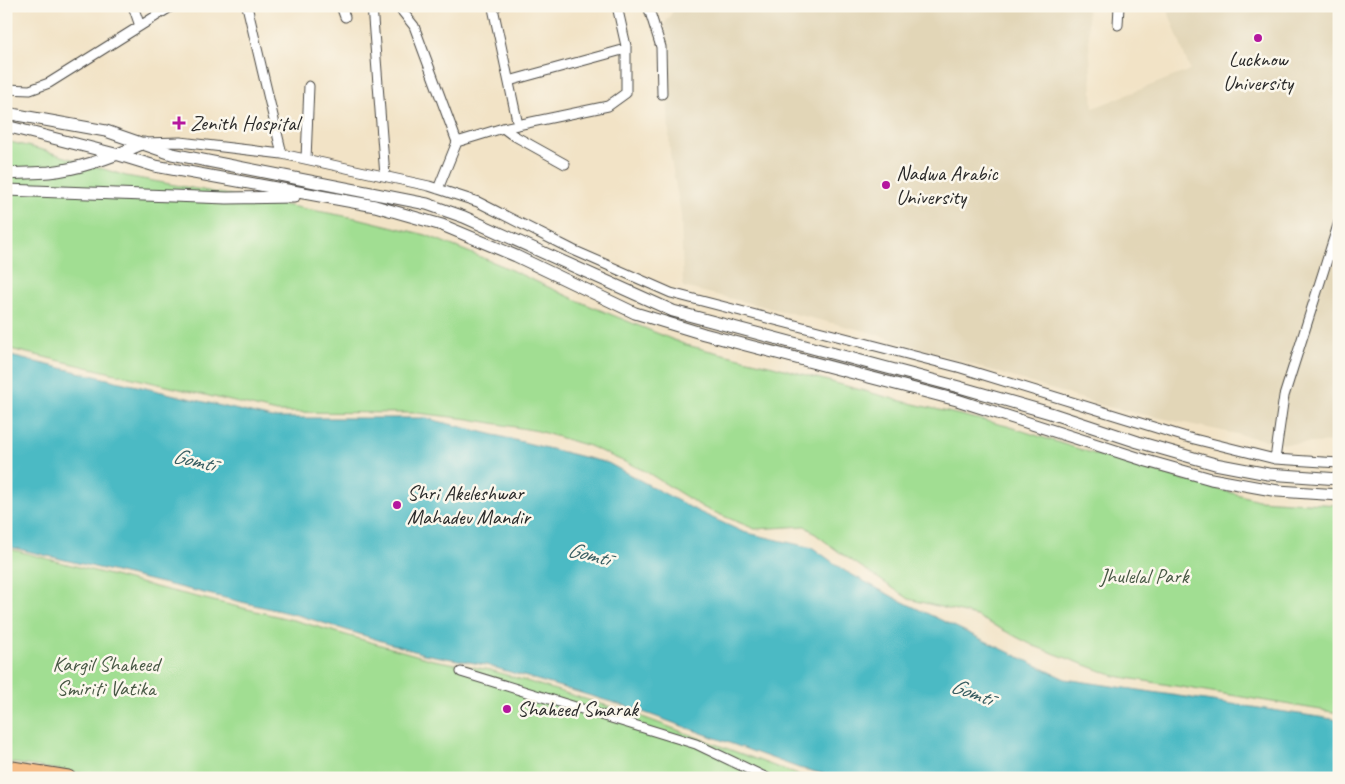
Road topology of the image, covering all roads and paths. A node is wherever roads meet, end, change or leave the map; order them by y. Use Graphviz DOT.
graph roads {
  1 [pos="133,6"];
  2 [pos="172,6"];
  3 [pos="247,6"];
  4 [pos="341,6"];
  5 [pos="372,6"];
  6 [pos="398,6"];
  7 [pos="497,6"];
  8 [pos="617,6"];
  9 [pos="648,6"];
  10 [pos="1119,6"];
  11 [pos="345,17"];
  12 [pos="1118,25"];
  13 [pos="140,26"];
  14 [pos="626,49"];
  15 [pos="508,81"];
  16 [pos="309,86"];
  17 [pos="6,89"];
  18 [pos="662,94"];
  19 [pos="6,113"];
  20 [pos="518,124"];
  21 [pos="6,126"];
  22 [pos="503,128"];
  23 [pos="457,142"];
  24 [pos="144,143"];
  25 [pos="119,154"];
  26 [pos="282,154"];
  27 [pos="306,159"];
  28 [pos="565,164"];
  29 [pos="6,174"];
  30 [pos="385,176"];
  31 [pos="438,189"];
  32 [pos="6,190"];
  33 [pos="321,197"];
  34 [pos="1339,222"];
  35 [pos="1275,459"];
  36 [pos="1339,463"];
  37 [pos="1339,479"];
  38 [pos="1339,495"];
  39 [pos="461,672"];
  40 [pos="6,768"];
  41 [pos="68,778"];
  42 [pos="767,778"];
  1 -- 13 [label="street"];
  2 -- 13 [label="street"];
  3 -- 26 [label="street"];
  4 -- 11 [label="street"];
  5 -- 30 [label="street"];
  6 -- 23 [label="street"];
  7 -- 15 [label="street"];
  8 -- 14 [label="street"];
  9 -- 18 [label="street"];
  10 -- 12 [label="street"];
  13 -- 17 [label="street"];
  14 -- 15 [label="street"];
  14 -- 20 [label="street"];
  15 -- 20 [label="street"];
  16 -- 27 [label="street"];
  19 -- 24 [label="street"];
  20 -- 22 [label="street"];
  21 -- 25 [label="street"];
  22 -- 23 [label="street"];
  22 -- 28 [label="street"];
  23 -- 31 [label="street"];
  24 -- 25 [label="street"];
  24 -- 26 [label="street"];
  24 -- 37 [label="street"];
  25 -- 29 [label="street"];
  25 -- 33 [label="street"];
  26 -- 27 [label="street"];
  27 -- 30 [label="street"];
  30 -- 31 [label="street"];
  31 -- 35 [label="street"];
  32 -- 33 [label="street"];
  33 -- 38 [label="street"];
  34 -- 35 [label="street"];
  35 -- 36 [label="street"];
  39 -- 42 [label="street"];
  40 -- 41 [label="main road"];
}
